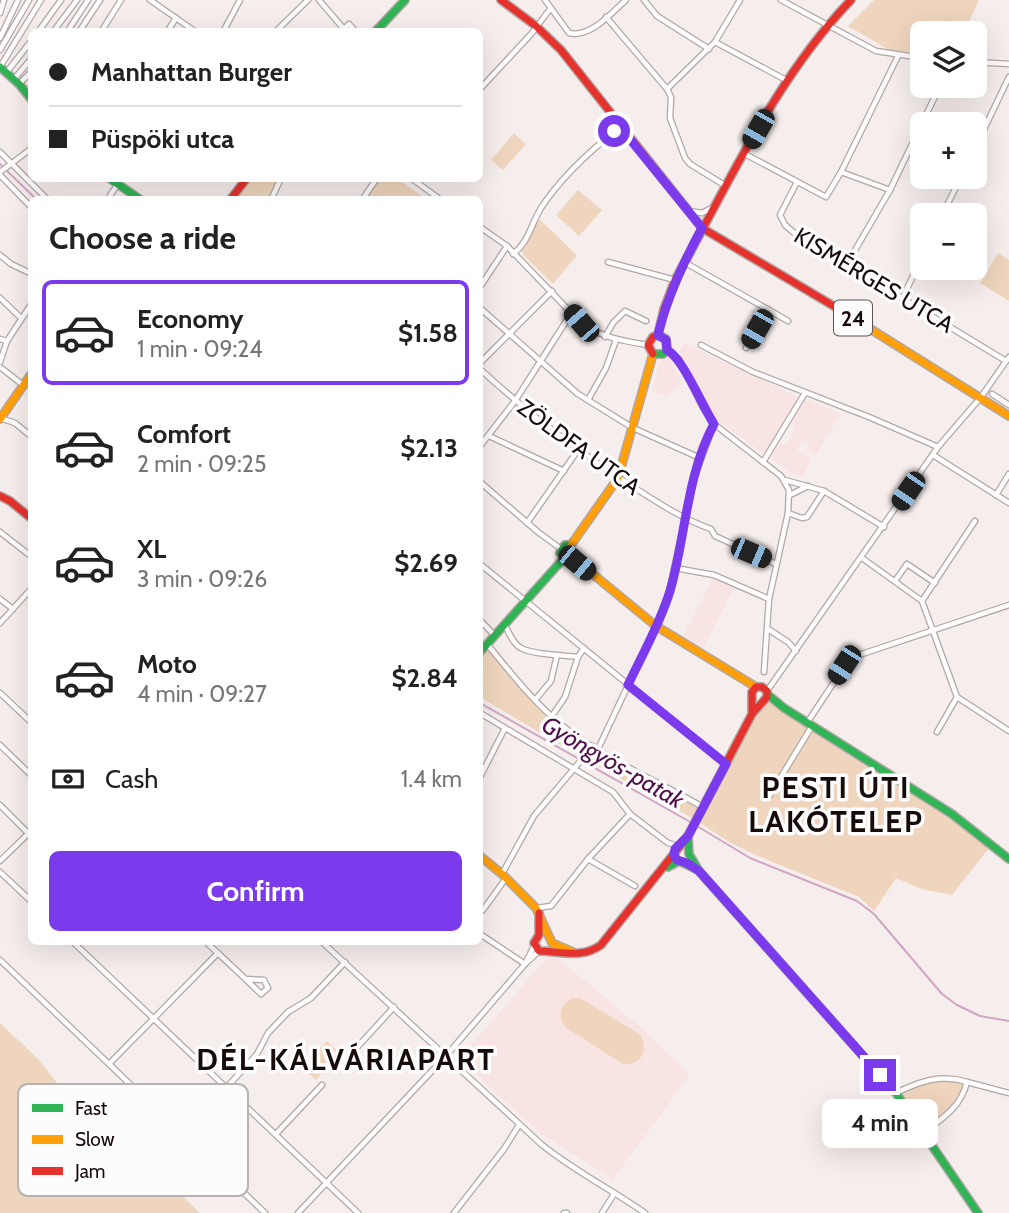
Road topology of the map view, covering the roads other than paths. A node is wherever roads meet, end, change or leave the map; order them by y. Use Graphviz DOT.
graph roads {
  1 [pos="4,0"];
  2 [pos="18,0"];
  3 [pos="29,0"];
  4 [pos="41,0"];
  5 [pos="61,0"];
  6 [pos="77,0"];
  7 [pos="88,0"];
  8 [pos="100,0"];
  9 [pos="121,0"];
  10 [pos="149,0"];
  11 [pos="240,0"];
  12 [pos="309,0"];
  13 [pos="319,0"];
  14 [pos="405,0"];
  15 [pos="501,0"];
  16 [pos="545,0"];
  17 [pos="626,0"];
  18 [pos="644,0"];
  19 [pos="740,0"];
  20 [pos="781,0"];
  21 [pos="851,0"];
  22 [pos="551,8"];
  23 [pos="0,13"];
  24 [pos="606,17"];
  25 [pos="176,18"];
  26 [pos="828,24"];
  27 [pos="536,26"];
  28 [pos="41,28"];
  29 [pos="56,28"];
  30 [pos="70,28"];
  31 [pos="82,28"];
  32 [pos="104,28"];
  33 [pos="170,28"];
  34 [pos="190,28"];
  35 [pos="225,28"];
  36 [pos="279,28"];
  37 [pos="341,28"];
  38 [pos="379,28"];
  39 [pos="0,38"];
  40 [pos="715,42"];
  41 [pos="28,44"];
  42 [pos="709,49"];
  43 [pos="0,50"];
  44 [pos="898,56"];
  45 [pos="910,57"];
  46 [pos="987,63"];
  47 [pos="28,64"];
  48 [pos="1009,64"];
  49 [pos="3,70"];
  50 [pos="28,74"];
  51 [pos="1009,77"];
  52 [pos="786,80"];
  53 [pos="16,81"];
  54 [pos="483,84"];
  55 [pos="667,89"];
  56 [pos="28,95"];
  57 [pos="934,98"];
  58 [pos="987,123"];
  59 [pos="620,127"];
  60 [pos="28,151"];
  61 [pos="0,152"];
  62 [pos="745,153"];
  63 [pos="10,165"];
  64 [pos="841,172"];
  65 [pos="0,174"];
  66 [pos="28,182"];
  67 [pos="28,182"];
  68 [pos="121,182"];
  69 [pos="244,182"];
  70 [pos="415,182"];
  71 [pos="797,182"];
  72 [pos="726,186"];
  73 [pos="890,190"];
  74 [pos="44,196"];
  75 [pos="137,196"];
  76 [pos="233,196"];
  77 [pos="435,196"];
  78 [pos="28,204"];
  79 [pos="715,206"];
  80 [pos="687,211"];
  81 [pos="702,228"];
  82 [pos="483,229"];
  83 [pos="507,246"];
  84 [pos="513,254"];
  85 [pos="0,255"];
  86 [pos="608,262"];
  87 [pos="684,262"];
  88 [pos="847,264"];
  89 [pos="28,272"];
  90 [pos="675,280"];
  91 [pos="911,280"];
  92 [pos="483,282"];
  93 [pos="552,290"];
  94 [pos="903,297"];
  95 [pos="0,298"];
  96 [pos="28,308"];
  97 [pos="769,310"];
  98 [pos="483,311"];
  99 [pos="572,312"];
  100 [pos="21,318"];
  101 [pos="646,321"];
  102 [pos="788,321"];
  103 [pos="510,334"];
  104 [pos="658,335"];
  105 [pos="605,337"];
  106 [pos="0,339"];
  107 [pos="616,340"];
  108 [pos="7,341"];
  109 [pos="648,345"];
  110 [pos="701,345"];
  111 [pos="746,348"];
  112 [pos="667,350"];
  113 [pos="653,354"];
  114 [pos="1007,359"];
  115 [pos="483,360"];
  116 [pos="539,361"];
  117 [pos="0,362"];
  118 [pos="0,368"];
  119 [pos="483,372"];
  120 [pos="28,378"];
  121 [pos="23,385"];
  122 [pos="805,393"];
  123 [pos="992,394"];
  124 [pos="981,397"];
  125 [pos="588,400"];
  126 [pos="515,401"];
  127 [pos="1009,405"];
  128 [pos="1009,416"];
  129 [pos="0,418"];
  130 [pos="714,424"];
  131 [pos="633,428"];
  132 [pos="28,434"];
  133 [pos="489,436"];
  134 [pos="483,443"];
  135 [pos="938,447"];
  136 [pos="578,450"];
  137 [pos="933,455"];
  138 [pos="700,458"];
  139 [pos="763,463"];
  140 [pos="564,471"];
  141 [pos="1009,474"];
  142 [pos="618,478"];
  143 [pos="785,480"];
  144 [pos="483,485"];
  145 [pos="809,485"];
  146 [pos="824,491"];
  147 [pos="790,495"];
  148 [pos="996,495"];
  149 [pos="0,496"];
  150 [pos="1009,503"];
  151 [pos="788,513"];
  152 [pos="28,516"];
  153 [pos="683,519"];
  154 [pos="975,522"];
  155 [pos="527,523"];
  156 [pos="884,527"];
  157 [pos="0,532"];
  158 [pos="571,545"];
  159 [pos="561,549"];
  160 [pos="28,553"];
  161 [pos="568,558"];
  162 [pos="862,558"];
  163 [pos="776,564"];
  164 [pos="483,566"];
  165 [pos="674,568"];
  166 [pos="895,581"];
  167 [pos="935,583"];
  168 [pos="28,592"];
  169 [pos="769,598"];
  170 [pos="0,599"];
  171 [pos="922,601"];
  172 [pos="526,602"];
  173 [pos="1009,607"];
  174 [pos="13,609"];
  175 [pos="0,623"];
  176 [pos="483,623"];
  177 [pos="505,625"];
  178 [pos="656,626"];
  179 [pos="768,629"];
  180 [pos="933,629"];
  181 [pos="495,636"];
  182 [pos="487,644"];
  183 [pos="584,648"];
  184 [pos="483,649"];
  185 [pos="796,651"];
  186 [pos="558,655"];
  187 [pos="578,657"];
  188 [pos="764,672"];
  189 [pos="628,685"];
  190 [pos="0,693"];
  191 [pos="761,694"];
  192 [pos="957,697"];
  193 [pos="535,700"];
  194 [pos="483,715"];
  195 [pos="552,716"];
  196 [pos="28,719"];
  197 [pos="809,724"];
  198 [pos="505,728"];
  199 [pos="1009,731"];
  200 [pos="937,732"];
  201 [pos="0,745"];
  202 [pos="596,748"];
  203 [pos="726,764"];
  204 [pos="574,768"];
  205 [pos="483,769"];
  206 [pos="28,772"];
  207 [pos="769,795"];
  208 [pos="0,805"];
  209 [pos="703,807"];
  210 [pos="630,814"];
  211 [pos="28,831"];
  212 [pos="28,835"];
  213 [pos="681,853"];
  214 [pos="483,858"];
  215 [pos="588,859"];
  216 [pos="1009,859"];
  217 [pos="0,861"];
  218 [pos="0,872"];
  219 [pos="504,876"];
  220 [pos="635,886"];
  221 [pos="28,898"];
  222 [pos="483,910"];
  223 [pos="537,911"];
  224 [pos="483,936"];
  225 [pos="547,941"];
  226 [pos="77,945"];
  227 [pos="209,945"];
  228 [pos="326,945"];
  229 [pos="537,949"];
  230 [pos="218,953"];
  231 [pos="0,960"];
  232 [pos="345,961"];
  233 [pos="525,964"];
  234 [pos="246,979"];
  235 [pos="394,1007"];
  236 [pos="154,1018"];
  237 [pos="350,1055"];
  238 [pos="446,1056"];
  239 [pos="109,1064"];
  240 [pos="967,1082"];
  241 [pos="130,1084"];
  242 [pos="224,1084"];
  243 [pos="230,1084"];
  244 [pos="322,1085"];
  245 [pos="896,1093"];
  246 [pos="1009,1093"];
  247 [pos="248,1107"];
  248 [pos="519,1125"];
  249 [pos="923,1133"];
  250 [pos="276,1134"];
  251 [pos="327,1182"];
  252 [pos="614,1194"];
  253 [pos="247,1196"];
  254 [pos="265,1213"];
  255 [pos="298,1213"];
  256 [pos="358,1213"];
  257 [pos="454,1213"];
  258 [pos="602,1213"];
  259 [pos="645,1213"];
  260 [pos="978,1213"];
  1 -- 23 [label="street"];
  2 -- 39 [label="street"];
  3 -- 43 [label="street"];
  4 -- 49 [label="street"];
  5 -- 28 [label="street"];
  6 -- 29 [label="street"];
  7 -- 30 [label="street"];
  8 -- 31 [label="street"];
  9 -- 32 [label="street"];
  10 -- 25 [label="street"];
  11 -- 35 [label="street"];
  12 -- 36 [label="street"];
  13 -- 37 [label="street"];
  14 -- 38 [label="street"];
  15 -- 27 [label="street, 24"];
  16 -- 22 [label="street"];
  17 -- 24 [label="street"];
  18 -- 42 [label="street"];
  19 -- 40 [label="street"];
  20 -- 26 [label="street"];
  21 -- 26 [label="street"];
  22 -- 24 [label="street"];
  22 -- 27 [label="street"];
  24 -- 55 [label="street"];
  25 -- 33 [label="street"];
  25 -- 34 [label="street"];
  26 -- 44 [label="street"];
  26 -- 52 [label="street"];
  27 -- 54 [label="street"];
  27 -- 59 [label="street, 24"];
  40 -- 42 [label="street"];
  40 -- 52 [label="street"];
  41 -- 49 [label="street"];
  42 -- 55 [label="street"];
  44 -- 45 [label="street"];
  44 -- 64 [label="street"];
  46 -- 48 [label="street"];
  47 -- 53 [label="street"];
  49 -- 53 [label="street"];
  50 -- 53 [label="street"];
  51 -- 58 [label="street"];
  52 -- 62 [label="street"];
  53 -- 56 [label="street"];
  55 -- 72 [label="street"];
  57 -- 73 [label="street"];
  59 -- 80 [label="street, 24"];
  59 -- 84 [label="street"];
  60 -- 63 [label="street"];
  61 -- 63 [label="street"];
  62 -- 71 [label="street"];
  62 -- 72 [label="street"];
  63 -- 65 [label="street"];
  63 -- 66 [label="street"];
  64 -- 71 [label="street"];
  64 -- 73 [label="street"];
  65 -- 78 [label="street"];
  67 -- 74 [label="street"];
  68 -- 75 [label="street"];
  69 -- 76 [label="street"];
  70 -- 77 [label="street"];
  71 -- 88 [label="street, KISMÉRGES UTCA"];
  72 -- 79 [label="street"];
  73 -- 88 [label="street"];
  79 -- 80 [label="street"];
  79 -- 81 [label="street"];
  80 -- 81 [label="street, 24"];
  81 -- 87 [label="street"];
  81 -- 124 [label="street, 24"];
  82 -- 83 [label="street"];
  83 -- 84 [label="street"];
  83 -- 92 [label="street"];
  84 -- 93 [label="street"];
  85 -- 89 [label="street"];
  86 -- 90 [label="street"];
  87 -- 90 [label="street"];
  87 -- 97 [label="street"];
  88 -- 94 [label="street, KISMÉRGES UTCA"];
  90 -- 104 [label="street"];
  91 -- 94 [label="street"];
  93 -- 99 [label="street"];
  93 -- 103 [label="street"];
  94 -- 114 [label="street, KISMÉRGES UTCA"];
  95 -- 100 [label="street"];
  96 -- 100 [label="street"];
  97 -- 102 [label="street"];
  97 -- 111 [label="street"];
  98 -- 103 [label="street"];
  99 -- 105 [label="street"];
  99 -- 116 [label="street"];
  100 -- 108 [label="street"];
  101 -- 105 [label="street"];
  103 -- 115 [label="street"];
  103 -- 116 [label="street"];
  104 -- 109 [label="street"];
  104 -- 112 [label="street"];
  105 -- 107 [label="street"];
  106 -- 108 [label="street"];
  107 -- 109 [label="street"];
  107 -- 125 [label="street"];
  108 -- 117 [label="street"];
  109 -- 113 [label="street"];
  110 -- 122 [label="street"];
  112 -- 113 [label="street"];
  112 -- 130 [label="street"];
  113 -- 131 [label="street"];
  114 -- 124 [label="street"];
  116 -- 125 [label="street"];
  116 -- 126 [label="street"];
  118 -- 121 [label="street"];
  119 -- 126 [label="street, ZÖLDFA UTCA"];
  120 -- 121 [label="street"];
  121 -- 129 [label="street"];
  122 -- 135 [label="street"];
  122 -- 139 [label="street"];
  123 -- 127 [label="street"];
  124 -- 128 [label="street, 24"];
  124 -- 135 [label="street"];
  125 -- 131 [label="street"];
  126 -- 133 [label="street"];
  126 -- 136 [label="street, ZÖLDFA UTCA"];
  129 -- 132 [label="street"];
  130 -- 138 [label="street"];
  130 -- 139 [label="street"];
  131 -- 138 [label="street"];
  131 -- 142 [label="street"];
  133 -- 134 [label="street"];
  133 -- 140 [label="street"];
  135 -- 137 [label="street"];
  136 -- 140 [label="street"];
  136 -- 142 [label="street, ZÖLDFA UTCA"];
  137 -- 148 [label="street"];
  137 -- 156 [label="street"];
  138 -- 153 [label="street"];
  139 -- 143 [label="street"];
  140 -- 155 [label="street"];
  141 -- 148 [label="street"];
  142 -- 153 [label="street, ZÖLDFA UTCA"];
  142 -- 158 [label="street"];
  143 -- 145 [label="street"];
  143 -- 147 [label="street"];
  144 -- 155 [label="street"];
  145 -- 146 [label="street"];
  145 -- 147 [label="street"];
  146 -- 151 [label="street"];
  146 -- 156 [label="street"];
  147 -- 151 [label="street"];
  148 -- 150 [label="street"];
  149 -- 152 [label="street"];
  151 -- 163 [label="street"];
  153 -- 163 [label="street, ZÖLDFA UTCA"];
  153 -- 165 [label="street"];
  154 -- 167 [label="street"];
  155 -- 159 [label="street"];
  156 -- 162 [label="street"];
  157 -- 160 [label="street"];
  158 -- 159 [label="street"];
  158 -- 161 [label="street"];
  159 -- 161 [label="street"];
  161 -- 172 [label="street"];
  161 -- 178 [label="street"];
  162 -- 166 [label="street"];
  162 -- 185 [label="street"];
  163 -- 169 [label="street"];
  164 -- 172 [label="street"];
  165 -- 169 [label="street"];
  165 -- 178 [label="street"];
  166 -- 167 [label="street"];
  166 -- 171 [label="street"];
  167 -- 171 [label="street"];
  168 -- 174 [label="street"];
  169 -- 179 [label="street"];
  170 -- 174 [label="street"];
  171 -- 180 [label="street"];
  172 -- 177 [label="street"];
  172 -- 183 [label="street"];
  173 -- 180 [label="street"];
  174 -- 175 [label="street"];
  176 -- 181 [label="street"];
  177 -- 181 [label="street"];
  177 -- 186 [label="street"];
  178 -- 189 [label="street"];
  178 -- 191 [label="street"];
  179 -- 185 [label="street"];
  179 -- 188 [label="street"];
  180 -- 192 [label="street"];
  180 -- 197 [label="street"];
  181 -- 182 [label="street"];
  182 -- 184 [label="street"];
  182 -- 193 [label="street"];
  183 -- 187 [label="street"];
  183 -- 189 [label="street"];
  185 -- 191 [label="street"];
  186 -- 187 [label="street"];
  186 -- 193 [label="street"];
  187 -- 195 [label="street"];
  189 -- 202 [label="street"];
  189 -- 203 [label="street"];
  190 -- 196 [label="street"];
  191 -- 197 [label="street"];
  191 -- 203 [label="street"];
  192 -- 199 [label="street"];
  192 -- 200 [label="street"];
  193 -- 195 [label="street"];
  194 -- 198 [label="street"];
  195 -- 202 [label="street"];
  197 -- 207 [label="street"];
  197 -- 216 [label="street"];
  198 -- 204 [label="street"];
  198 -- 205 [label="street"];
  201 -- 206 [label="street"];
  202 -- 204 [label="street"];
  202 -- 209 [label="street"];
  203 -- 209 [label="street"];
  204 -- 210 [label="street"];
  204 -- 219 [label="street"];
  208 -- 211 [label="street"];
  209 -- 213 [label="street"];
  210 -- 213 [label="street"];
  210 -- 215 [label="street"];
  212 -- 217 [label="street"];
  213 -- 225 [label="street"];
  213 -- 245 [label="street"];
  214 -- 219 [label="street"];
  215 -- 220 [label="street"];
  215 -- 223 [label="street"];
  218 -- 221 [label="street"];
  219 -- 222 [label="street"];
  219 -- 223 [label="street"];
  223 -- 225 [label="street"];
  224 -- 233 [label="street"];
  225 -- 229 [label="street"];
  225 -- 229 [label="street"];
  226 -- 236 [label="street"];
  227 -- 230 [label="street"];
  228 -- 232 [label="street"];
  229 -- 233 [label="street"];
  230 -- 234 [label="street"];
  230 -- 236 [label="street"];
  231 -- 239 [label="street"];
  232 -- 235 [label="street"];
  232 -- 243 [label="street"];
  233 -- 238 [label="street"];
  234 -- 234 [label="street"];
  235 -- 237 [label="street"];
  235 -- 238 [label="street"];
  236 -- 239 [label="street"];
  236 -- 242 [label="street"];
  238 -- 248 [label="street"];
  238 -- 251 [label="street"];
  239 -- 241 [label="street"];
  240 -- 245 [label="street"];
  240 -- 246 [label="street"];
  240 -- 249 [label="street"];
  244 -- 250 [label="street"];
  245 -- 249 [label="street"];
  247 -- 250 [label="street"];
  248 -- 252 [label="street"];
  248 -- 257 [label="street"];
  249 -- 260 [label="street"];
  250 -- 251 [label="street"];
  251 -- 255 [label="street"];
  251 -- 256 [label="street"];
  252 -- 258 [label="street"];
  252 -- 259 [label="street"];
  253 -- 254 [label="street"];
}
